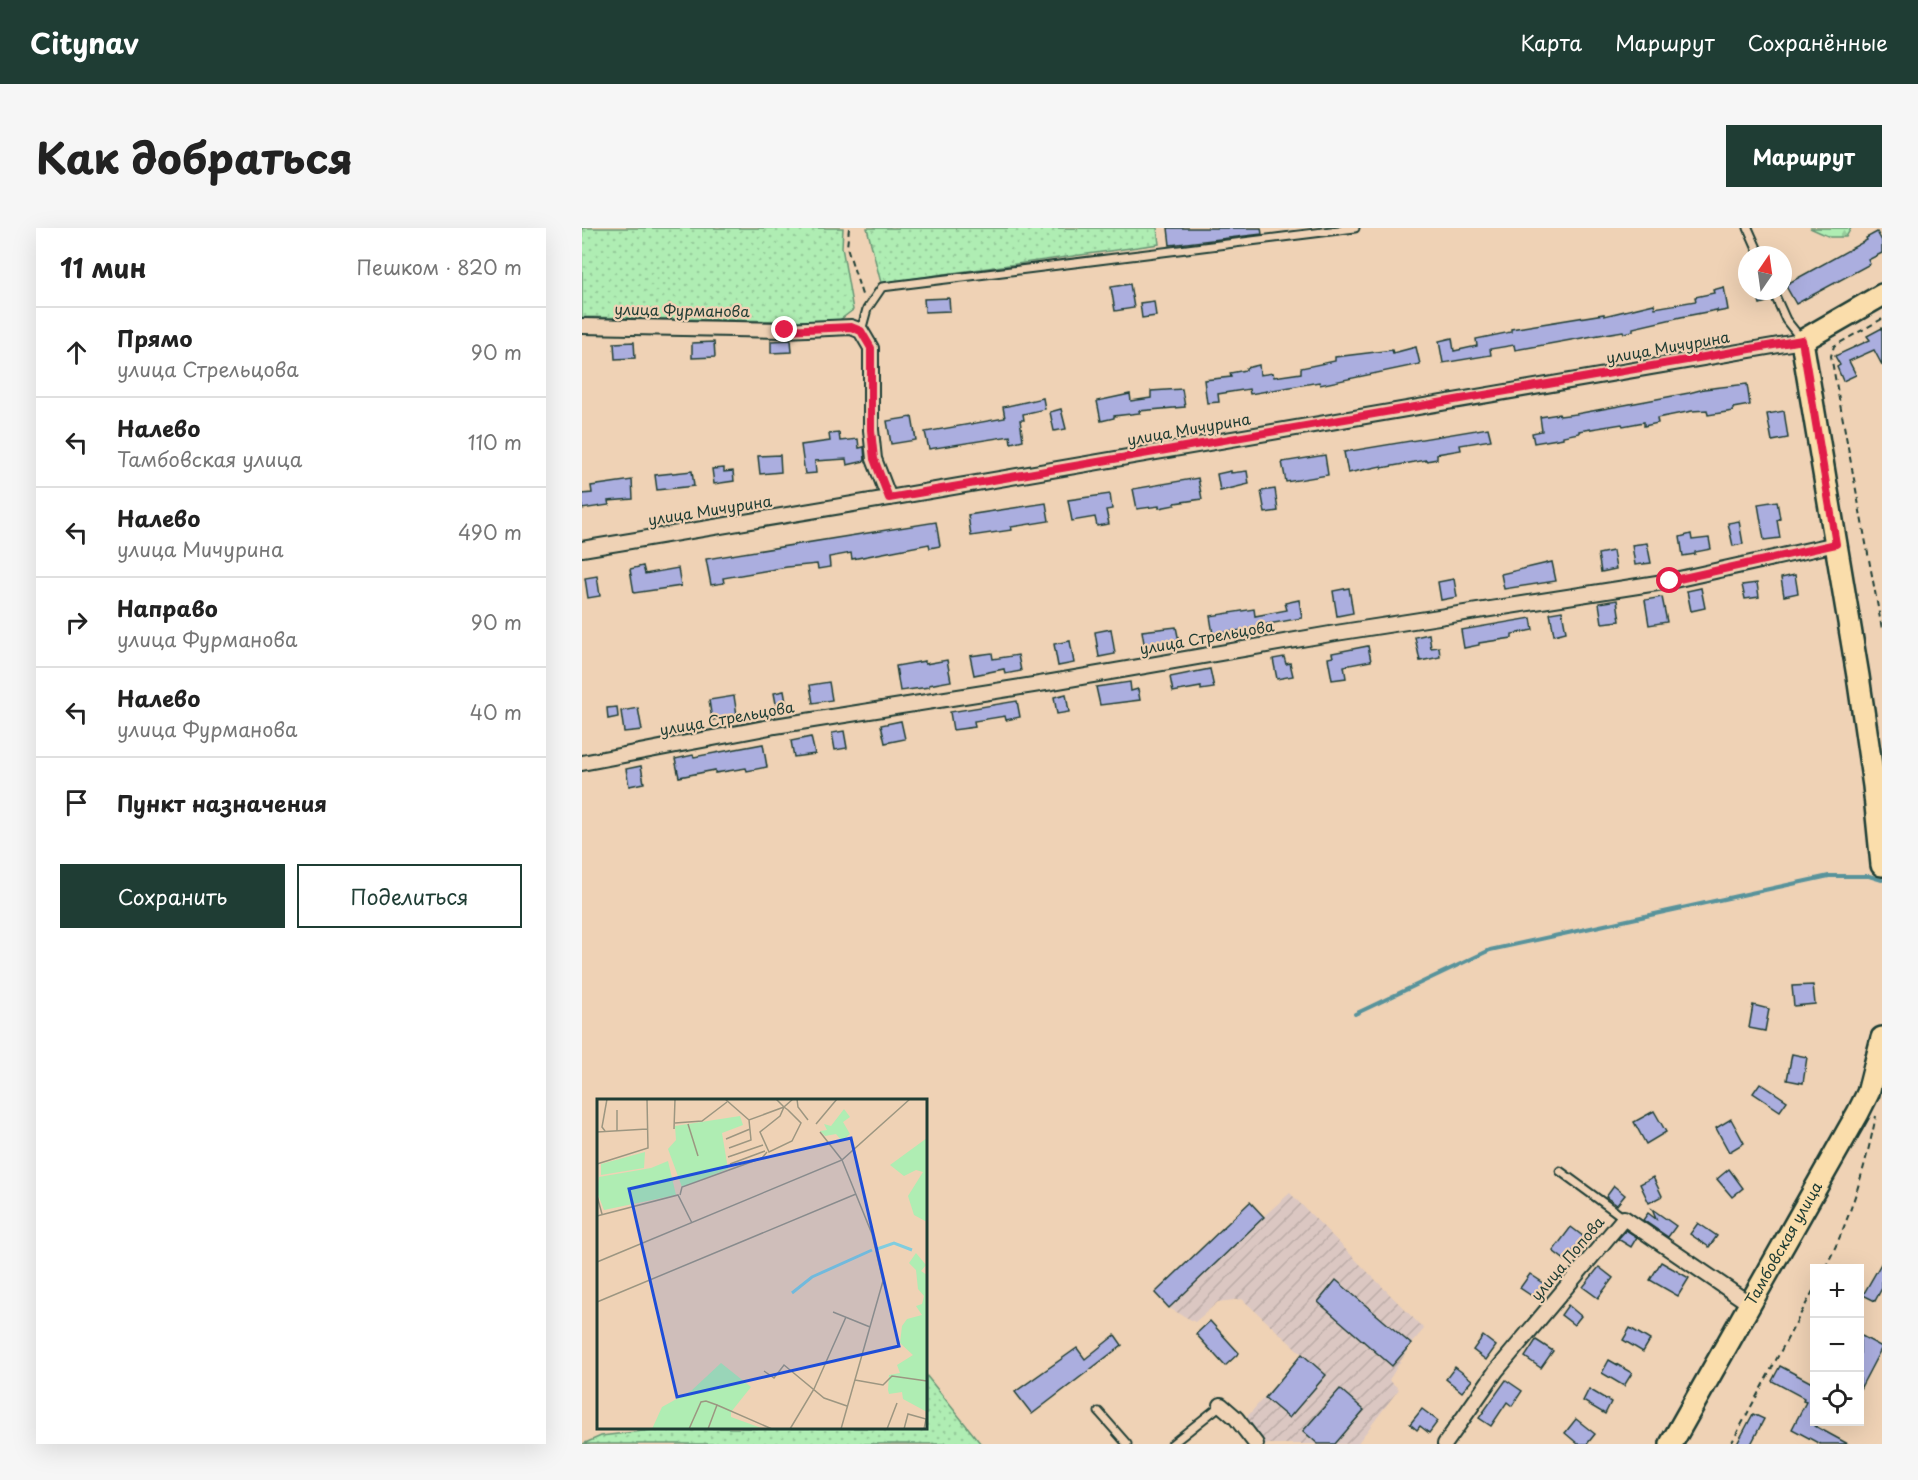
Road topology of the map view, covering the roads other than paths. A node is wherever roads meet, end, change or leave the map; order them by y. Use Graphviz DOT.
graph roads {
  1 [pos="1354,228"];
  2 [pos="1748,228"];
  3 [pos="1756,246"];
  4 [pos="1882,295"];
  5 [pos="1777,300"];
  6 [pos="582,326"];
  7 [pos="861,331"];
  8 [pos="1802,340"];
  9 [pos="889,498"];
  10 [pos="1836,544"];
  11 [pos="582,549"];
  12 [pos="582,763"];
  13 [pos="1882,865"];
  14 [pos="1882,1038"];
  15 [pos="1560,1171"];
  16 [pos="1624,1218"];
  17 [pos="1750,1304"];
  18 [pos="1221,1405"];
  19 [pos="1099,1413"];
  20 [pos="1127,1444"];
  21 [pos="1172,1444"];
  22 [pos="1256,1444"];
  23 [pos="1445,1444"];
  24 [pos="1671,1444"];
  1 -- 7 [label="lane"];
  2 -- 3 [label="lane"];
  4 -- 8 [label="main road"];
  5 -- 8 [label="lane"];
  6 -- 7 [label="street, улица Фурманова"];
  7 -- 9 [label="street"];
  8 -- 9 [label="street, улица Мичурина"];
  8 -- 10 [label="main road"];
  9 -- 11 [label="street, улица Мичурина"];
  10 -- 12 [label="street, улица Стрельцова"];
  10 -- 13 [label="main road"];
  14 -- 17 [label="main road, Тамбовская улица"];
  15 -- 16 [label="lane"];
  16 -- 17 [label="street, улица Попова"];
  16 -- 23 [label="street, улица Попова"];
  17 -- 24 [label="main road, Тамбовская улица"];
  18 -- 21 [label="lane"];
  18 -- 22 [label="street"];
  19 -- 20 [label="lane"];
}
